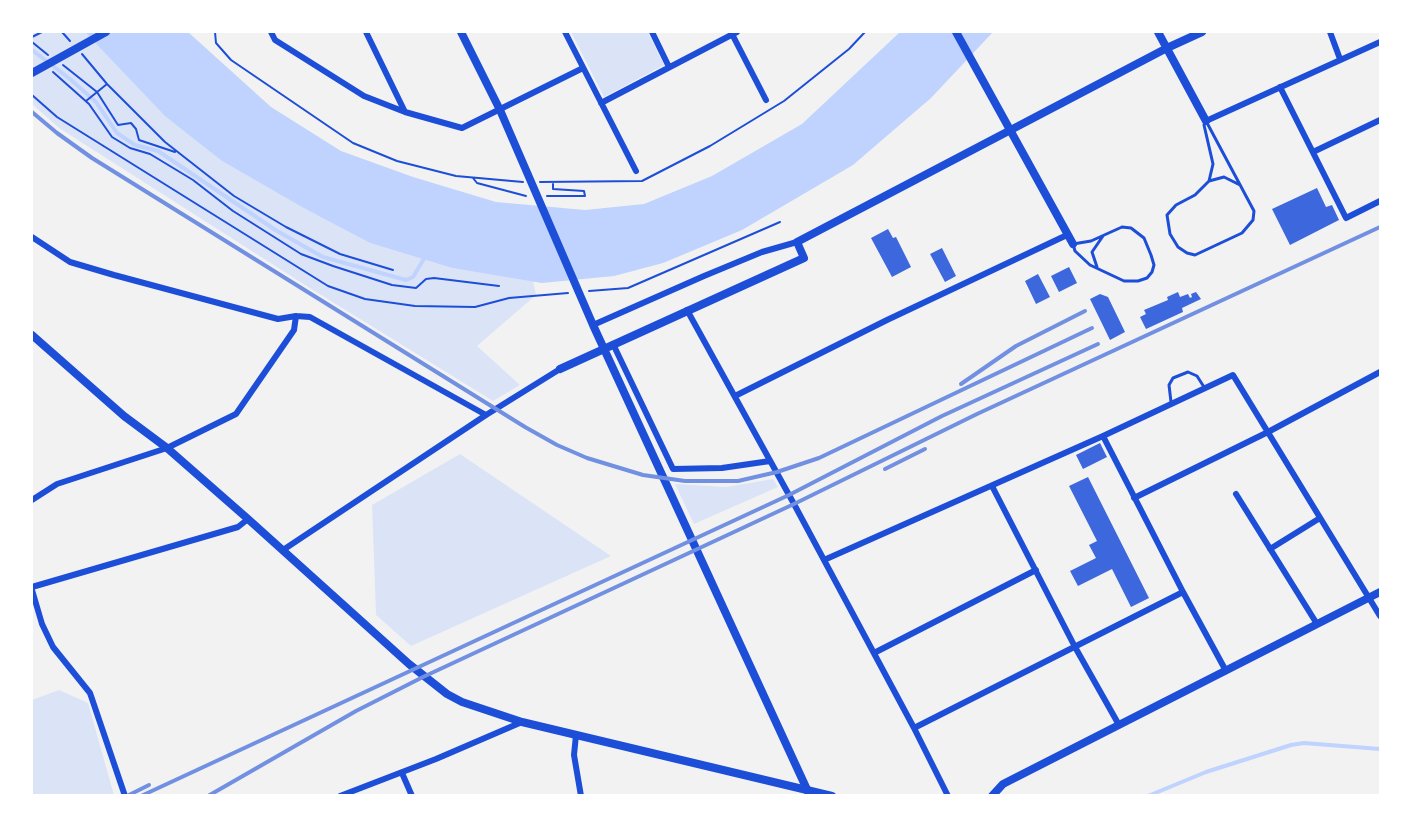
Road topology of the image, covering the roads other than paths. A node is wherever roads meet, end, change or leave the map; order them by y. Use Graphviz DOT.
graph roads {
  1 [pos="106,32"];
  2 [pos="271,32"];
  3 [pos="366,32"];
  4 [pos="461,32"];
  5 [pos="565,32"];
  6 [pos="652,32"];
  7 [pos="956,32"];
  8 [pos="1158,32"];
  9 [pos="1202,32"];
  10 [pos="1330,32"];
  11 [pos="735,33"];
  12 [pos="1380,42"];
  13 [pos="1167,48"];
  14 [pos="1340,59"];
  15 [pos="669,67"];
  16 [pos="583,68"];
  17 [pos="32,73"];
  18 [pos="1280,87"];
  19 [pos="766,100"];
  20 [pos="601,104"];
  21 [pos="500,110"];
  22 [pos="405,112"];
  23 [pos="1380,120"];
  24 [pos="1206,121"];
  25 [pos="1009,129"];
  26 [pos="1313,152"];
  27 [pos="636,171"];
  28 [pos="1209,181"];
  29 [pos="1240,185"];
  30 [pos="1380,201"];
  31 [pos="1105,234"];
  32 [pos="1067,235"];
  33 [pos="32,237"];
  34 [pos="796,242"];
  35 [pos="1073,244"];
  36 [pos="1098,268"];
  37 [pos="687,310"];
  38 [pos="296,316"];
  39 [pos="593,325"];
  40 [pos="32,335"];
  41 [pos="613,344"];
  42 [pos="560,369"];
  43 [pos="1380,372"];
  44 [pos="1204,387"];
  45 [pos="735,396"];
  46 [pos="1171,404"];
  47 [pos="486,415"];
  48 [pos="1268,432"];
  49 [pos="1104,436"];
  50 [pos="166,448"];
  51 [pos="770,461"];
  52 [pos="992,486"];
  53 [pos="32,490"];
  54 [pos="1236,494"];
  55 [pos="34,498"];
  56 [pos="1134,498"];
  57 [pos="1320,518"];
  58 [pos="248,519"];
  59 [pos="1270,549"];
  60 [pos="283,550"];
  61 [pos="824,560"];
  62 [pos="1036,570"];
  63 [pos="32,588"];
  64 [pos="1183,592"];
  65 [pos="1380,592"];
  66 [pos="1369,597"];
  67 [pos="1380,616"];
  68 [pos="1317,624"];
  69 [pos="1076,647"];
  70 [pos="874,653"];
  71 [pos="1226,671"];
  72 [pos="522,722"];
  73 [pos="1119,725"];
  74 [pos="915,728"];
  75 [pos="576,735"];
  76 [pos="402,773"];
  77 [pos="808,793"];
  78 [pos="125,795"];
  79 [pos="340,795"];
  80 [pos="412,795"];
  81 [pos="581,795"];
  82 [pos="832,795"];
  83 [pos="948,795"];
  84 [pos="992,795"];
  1 -- 17 [label="street"];
  2 -- 22 [label="street"];
  3 -- 22 [label="street"];
  4 -- 21 [label="street"];
  5 -- 16 [label="street"];
  6 -- 15 [label="street"];
  7 -- 25 [label="main road"];
  8 -- 13 [label="street"];
  9 -- 13 [label="street"];
  10 -- 14 [label="street"];
  11 -- 15 [label="street"];
  11 -- 19 [label="street"];
  12 -- 14 [label="street"];
  13 -- 24 [label="street"];
  13 -- 25 [label="street"];
  14 -- 18 [label="street"];
  15 -- 20 [label="street"];
  16 -- 20 [label="street"];
  16 -- 21 [label="street"];
  18 -- 24 [label="street"];
  18 -- 26 [label="street"];
  20 -- 27 [label="street"];
  21 -- 22 [label="street"];
  21 -- 39 [label="street"];
  23 -- 26 [label="street"];
  24 -- 28 [label="lane"];
  24 -- 29 [label="lane"];
  25 -- 32 [label="main road"];
  25 -- 34 [label="street"];
  26 -- 30 [label="street"];
  28 -- 29 [label="lane"];
  28 -- 29 [label="lane"];
  31 -- 35 [label="lane"];
  31 -- 36 [label="lane"];
  31 -- 36 [label="lane"];
  32 -- 35 [label="main road"];
  32 -- 45 [label="street"];
  33 -- 38 [label="street"];
  34 -- 37 [label="street"];
  34 -- 39 [label="street"];
  35 -- 36 [label="lane"];
  37 -- 41 [label="street"];
  37 -- 45 [label="street"];
  38 -- 47 [label="street"];
  38 -- 50 [label="street"];
  39 -- 77 [label="street"];
  40 -- 50 [label="main road"];
  41 -- 42 [label="street"];
  41 -- 51 [label="street"];
  42 -- 47 [label="street"];
  43 -- 48 [label="street"];
  44 -- 46 [label="street"];
  44 -- 46 [label="lane"];
  44 -- 48 [label="street"];
  45 -- 51 [label="street"];
  46 -- 49 [label="street"];
  47 -- 60 [label="street"];
  48 -- 56 [label="street"];
  48 -- 57 [label="street"];
  49 -- 52 [label="street"];
  49 -- 56 [label="street"];
  50 -- 55 [label="street"];
  50 -- 58 [label="main road"];
  51 -- 61 [label="street"];
  52 -- 61 [label="street"];
  52 -- 62 [label="street"];
  53 -- 55 [label="street"];
  54 -- 59 [label="street"];
  56 -- 64 [label="street"];
  57 -- 59 [label="street"];
  57 -- 66 [label="street"];
  58 -- 60 [label="main road"];
  58 -- 63 [label="street"];
  59 -- 68 [label="street"];
  60 -- 72 [label="main road"];
  61 -- 70 [label="street"];
  62 -- 69 [label="street"];
  62 -- 70 [label="street"];
  63 -- 78 [label="street"];
  64 -- 69 [label="street"];
  64 -- 71 [label="street"];
  65 -- 66 [label="street"];
  66 -- 67 [label="street"];
  66 -- 68 [label="street"];
  68 -- 71 [label="street"];
  69 -- 73 [label="street"];
  69 -- 74 [label="street"];
  70 -- 74 [label="street"];
  71 -- 73 [label="street"];
  72 -- 75 [label="main road"];
  72 -- 76 [label="street"];
  73 -- 84 [label="street"];
  74 -- 83 [label="street"];
  75 -- 77 [label="main road"];
  75 -- 81 [label="street"];
  76 -- 79 [label="street"];
  76 -- 80 [label="street"];
  77 -- 82 [label="main road"];
}
